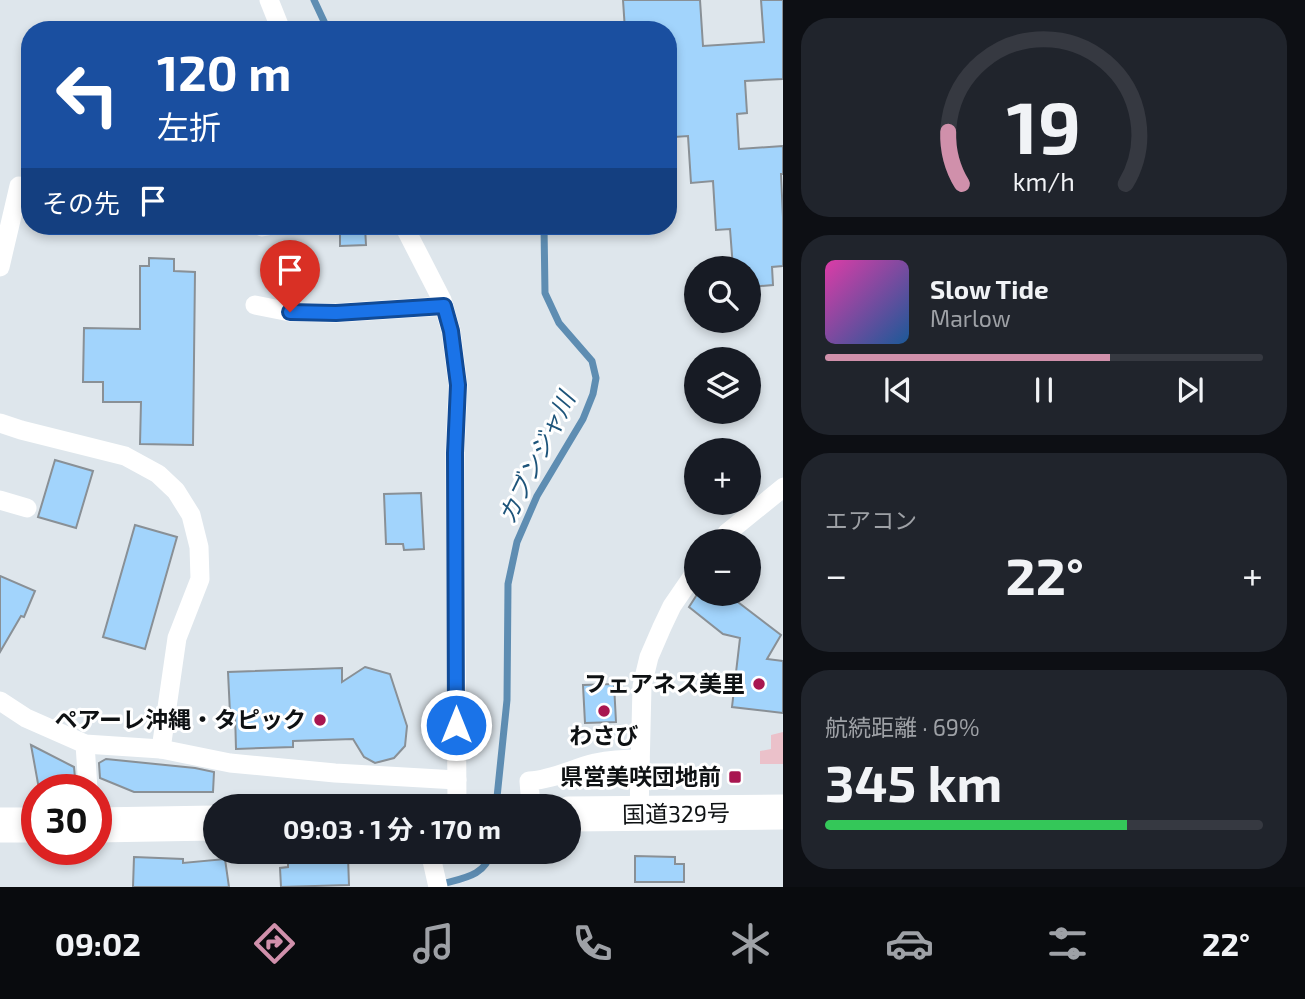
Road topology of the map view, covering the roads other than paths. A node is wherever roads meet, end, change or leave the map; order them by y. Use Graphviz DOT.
graph roads {
  1 [pos="269,0"];
  2 [pos="277,21"];
  3 [pos="16,185"];
  4 [pos="410,235"];
  5 [pos="0,267"];
  6 [pos="255,305"];
  7 [pos="444,306"];
  8 [pos="0,423"];
  9 [pos="783,487"];
  10 [pos="0,500"];
  11 [pos="27,508"];
  12 [pos="732,529"];
  13 [pos="684,588"];
  14 [pos="0,701"];
  15 [pos="85,744"];
  16 [pos="161,749"];
  17 [pos="640,759"];
  18 [pos="87,774"];
  19 [pos="457,780"];
  20 [pos="457,794"];
  21 [pos="530,794"];
  22 [pos="783,812"];
  23 [pos="581,814"];
  24 [pos="639,814"];
  25 [pos="203,823"];
  26 [pos="0,825"];
  27 [pos="21,825"];
  28 [pos="112,825"];
  29 [pos="432,864"];
  30 [pos="438,887"];
  1 -- 2 [label="street"];
  3 -- 5 [label="street"];
  4 -- 7 [label="street"];
  6 -- 7 [label="street"];
  7 -- 19 [label="street"];
  8 -- 16 [label="street"];
  9 -- 12 [label="street"];
  10 -- 11 [label="street"];
  13 -- 17 [label="street"];
  14 -- 15 [label="street"];
  15 -- 16 [label="street"];
  15 -- 18 [label="street"];
  16 -- 19 [label="street"];
  17 -- 21 [label="street"];
  17 -- 24 [label="street"];
  19 -- 20 [label="street"];
  22 -- 24 [label="highway, 国道329号"];
  23 -- 24 [label="highway, 国道329号"];
  25 -- 28 [label="highway"];
  26 -- 27 [label="highway"];
  29 -- 30 [label="street"];
}
